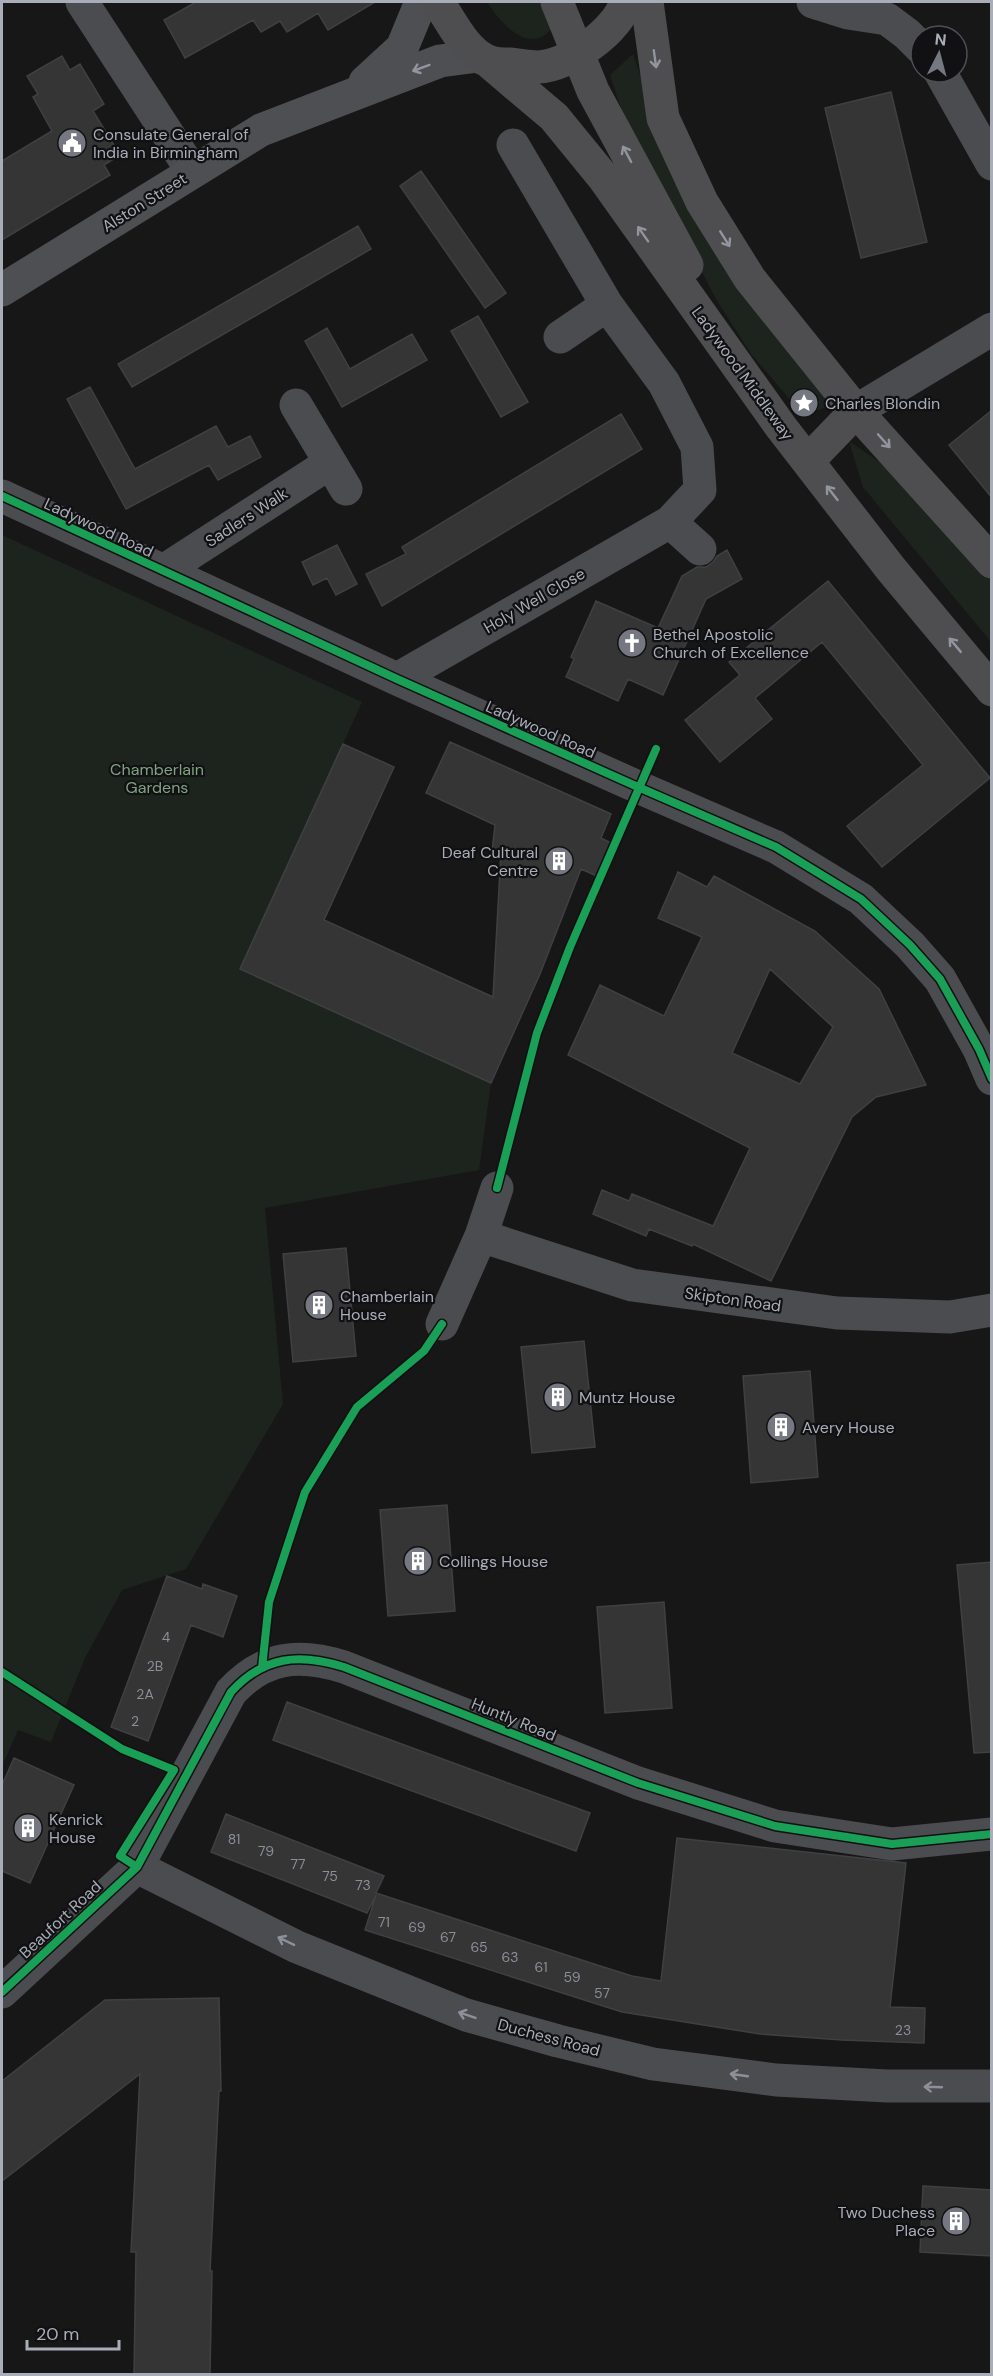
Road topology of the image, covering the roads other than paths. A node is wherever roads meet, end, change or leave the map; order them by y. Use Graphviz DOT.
graph roads {
  1 [pos="82,2"];
  2 [pos="421,2"];
  3 [pos="438,2"];
  4 [pos="557,2"];
  5 [pos="626,2"];
  6 [pos="647,2"];
  7 [pos="813,2"];
  8 [pos="909,36"];
  9 [pos="579,54"];
  10 [pos="484,59"];
  11 [pos="947,84"];
  12 [pos="355,92"];
  13 [pos="513,145"];
  14 [pos="992,164"];
  15 [pos="192,171"];
  16 [pos="2,290"];
  17 [pos="607,305"];
  18 [pos="992,329"];
  19 [pos="560,337"];
  20 [pos="755,390"];
  21 [pos="296,405"];
  22 [pos="856,411"];
  23 [pos="808,462"];
  24 [pos="2,496"];
  25 [pos="670,522"];
  26 [pos="700,549"];
  27 [pos="992,562"];
  28 [pos="163,572"];
  29 [pos="397,679"];
  30 [pos="992,690"];
  31 [pos="992,1078"];
  32 [pos="497,1188"];
  33 [pos="481,1236"];
  34 [pos="992,1310"];
  35 [pos="442,1324"];
  36 [pos="992,1834"];
  37 [pos="136,1867"];
  38 [pos="2,1992"];
  39 [pos="992,2086"];
  1 -- 15 [label="street"];
  2 -- 12 [label="main road, Alston Street"];
  3 -- 10 [label="highway, Ladywood Middleway"];
  4 -- 9 [label="highway"];
  5 -- 9 [label="highway"];
  6 -- 22 [label="highway, one-way"];
  7 -- 8 [label="street"];
  9 -- 10 [label="highway"];
  20 -- 9 [label="highway, one-way"];
  10 -- 12 [label="main road, Alston Street, one-way"];
  20 -- 10 [label="highway, Ladywood Middleway, one-way"];
  11 -- 14 [label="street"];
  12 -- 15 [label="main road, Alston Street"];
  13 -- 17 [label="street, Holy Well Close"];
  15 -- 16 [label="main road, Alston Street"];
  17 -- 19 [label="street"];
  17 -- 25 [label="street, Holy Well Close"];
  18 -- 22 [label="street"];
  20 -- 23 [label="highway, Ladywood Middleway"];
  21 -- 28 [label="street, Sadlers Walk"];
  22 -- 23 [label="highway"];
  22 -- 27 [label="highway, one-way"];
  30 -- 23 [label="highway, Ladywood Middleway, one-way"];
  24 -- 28 [label="street, Ladywood Road"];
  25 -- 26 [label="street"];
  25 -- 29 [label="street, Holy Well Close"];
  28 -- 29 [label="street, Ladywood Road"];
  29 -- 31 [label="street, Ladywood Road"];
  32 -- 33 [label="street"];
  33 -- 34 [label="street, Skipton Road"];
  33 -- 35 [label="street"];
  36 -- 37 [label="street, Huntly Road"];
  37 -- 38 [label="street, Beaufort Road"];
  39 -- 37 [label="street, Duchess Road, one-way"];
}
